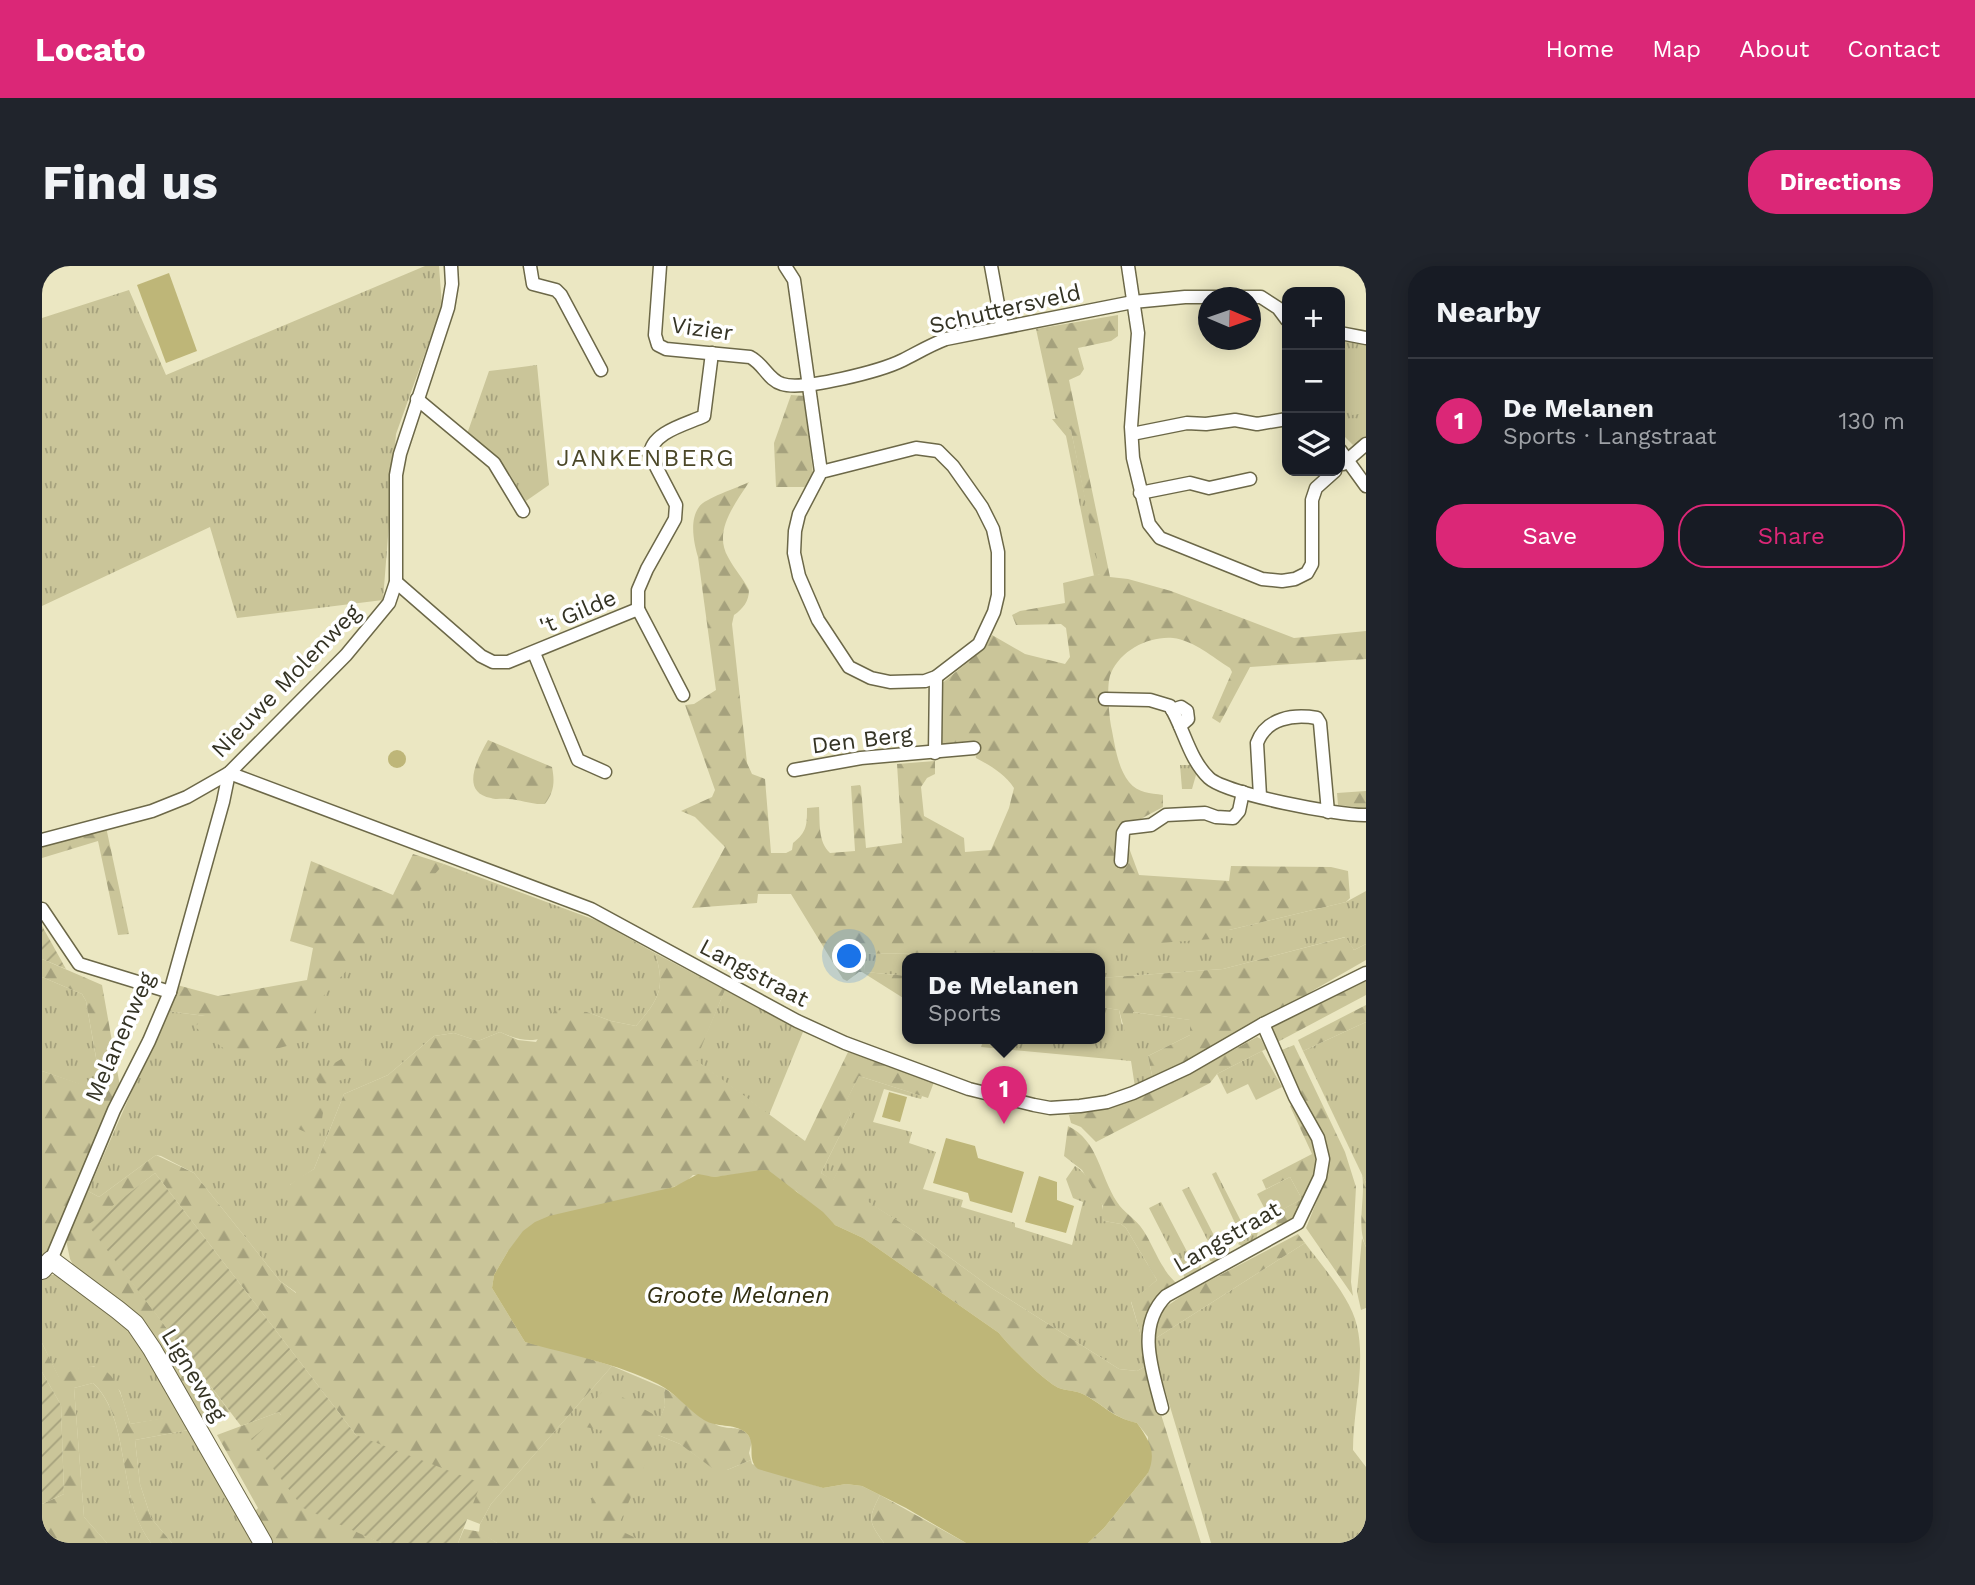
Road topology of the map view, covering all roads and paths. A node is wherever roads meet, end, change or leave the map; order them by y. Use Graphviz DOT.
graph roads {
  1 [pos="451,266"];
  2 [pos="530,266"];
  3 [pos="660,266"];
  4 [pos="785,266"];
  5 [pos="991,266"];
  6 [pos="1128,266"];
  7 [pos="1133,302"];
  8 [pos="1282,314"];
  9 [pos="1002,327"];
  10 [pos="1345,334"];
  11 [pos="1366,338"];
  12 [pos="712,353"];
  13 [pos="601,370"];
  14 [pos="807,386"];
  15 [pos="416,399"];
  16 [pos="1282,420"];
  17 [pos="1132,434"];
  18 [pos="1366,444"];
  19 [pos="1345,458"];
  20 [pos="1345,461"];
  21 [pos="821,472"];
  22 [pos="1329,476"];
  23 [pos="1250,479"];
  24 [pos="1366,486"];
  25 [pos="1140,493"];
  26 [pos="523,511"];
  27 [pos="396,582"];
  28 [pos="638,609"];
  29 [pos="534,653"];
  30 [pos="936,677"];
  31 [pos="683,695"];
  32 [pos="1105,699"];
  33 [pos="974,748"];
  34 [pos="935,753"];
  35 [pos="794,770"];
  36 [pos="605,772"];
  37 [pos="229,773"];
  38 [pos="1243,792"];
  39 [pos="1260,796"];
  40 [pos="1328,812"];
  41 [pos="1366,815"];
  42 [pos="42,840"];
  43 [pos="1121,861"];
  44 [pos="42,909"];
  45 [pos="1366,974"];
  46 [pos="170,992"];
  47 [pos="1263,1024"];
  48 [pos="46,1265"];
  49 [pos="1162,1408"];
  50 [pos="263,1543"];
  1 -- 15 [label="street, Nieuwe Molenweg"];
  2 -- 13 [label="street"];
  3 -- 12 [label="street, Vizier"];
  4 -- 14 [label="street"];
  5 -- 9 [label="street"];
  6 -- 7 [label="street"];
  7 -- 8 [label="street, Schuttersveld"];
  7 -- 9 [label="street, Schuttersveld"];
  7 -- 17 [label="street"];
  9 -- 14 [label="street, Schuttersveld"];
  10 -- 11 [label="street"];
  12 -- 14 [label="street, Vizier"];
  12 -- 28 [label="street, 't Gilde"];
  14 -- 21 [label="street"];
  15 -- 26 [label="street"];
  15 -- 27 [label="street, Nieuwe Molenweg"];
  16 -- 17 [label="street"];
  17 -- 25 [label="street"];
  18 -- 19 [label="street"];
  20 -- 24 [label="street"];
  21 -- 30 [label="street"];
  21 -- 30 [label="street"];
  22 -- 25 [label="street"];
  23 -- 25 [label="street"];
  27 -- 29 [label="street, 't Gilde"];
  27 -- 37 [label="street, Nieuwe Molenweg"];
  28 -- 29 [label="street, 't Gilde"];
  28 -- 31 [label="street, 't Gilde"];
  29 -- 36 [label="street"];
  30 -- 34 [label="street, Den Berg"];
  32 -- 38 [label="street"];
  33 -- 34 [label="street, Den Berg"];
  34 -- 35 [label="street, Den Berg"];
  37 -- 42 [label="street, Nieuwe Molenweg"];
  37 -- 46 [label="street, Melanenweg"];
  37 -- 47 [label="street, Langstraat"];
  38 -- 39 [label="street"];
  38 -- 43 [label="street"];
  39 -- 40 [label="street"];
  39 -- 40 [label="street"];
  40 -- 41 [label="street"];
  44 -- 46 [label="street"];
  45 -- 47 [label="street, Langstraat"];
  46 -- 48 [label="street, Melanenweg"];
  47 -- 49 [label="street, Langstraat"];
  48 -- 50 [label="street, Ligneweg"];
}
